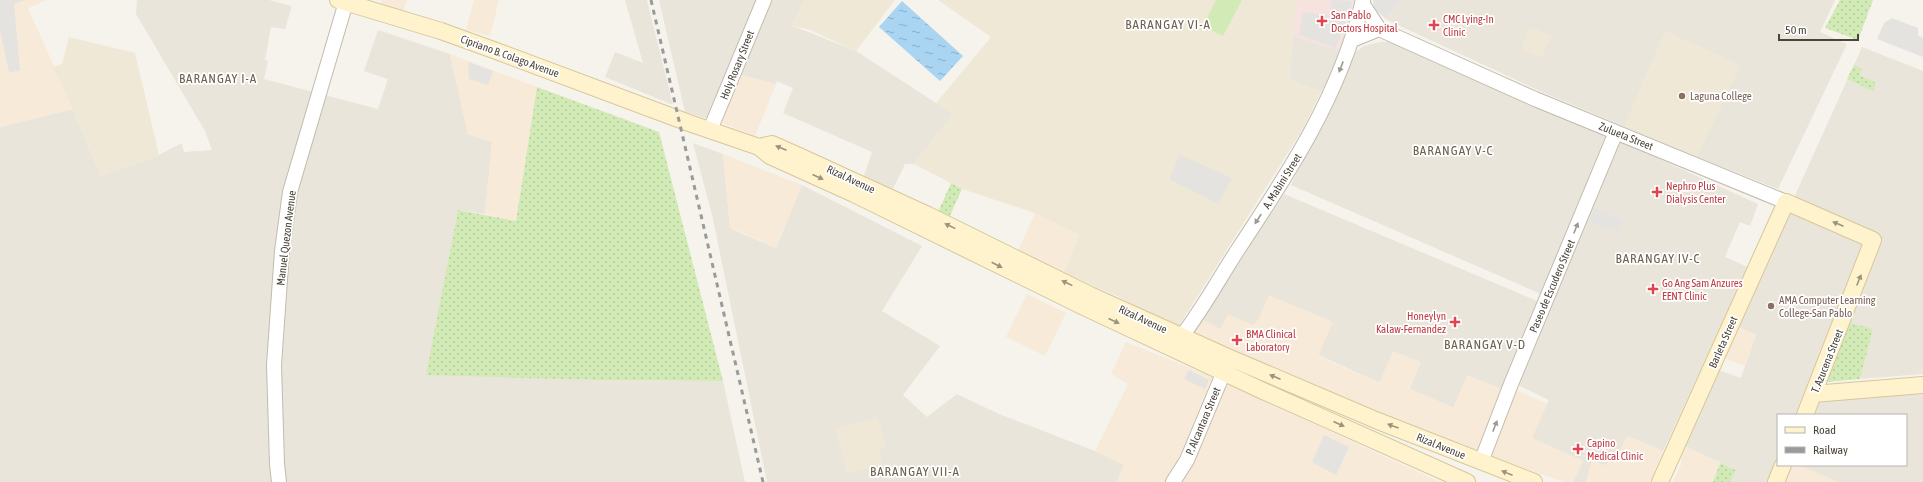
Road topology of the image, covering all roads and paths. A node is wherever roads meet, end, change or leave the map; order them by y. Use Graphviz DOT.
graph roads {
  1 [pos="764,0"];
  2 [pos="342,1"];
  3 [pos="1362,1"];
  4 [pos="1379,30"];
  5 [pos="1352,40"];
  6 [pos="679,119"];
  7 [pos="710,130"];
  8 [pos="1616,132"];
  9 [pos="1786,202"];
  10 [pos="1873,240"];
  11 [pos="1177,342"];
  12 [pos="1230,358"];
  13 [pos="1223,372"];
  14 [pos="1923,385"];
  15 [pos="1814,394"];
  16 [pos="1805,414"];
  17 [pos="1481,462"];
  18 [pos="1784,466"];
  19 [pos="280,482"];
  20 [pos="1172,482"];
  21 [pos="1467,482"];
  22 [pos="1534,482"];
  23 [pos="1660,482"];
  24 [pos="1776,482"];
  1 -- 7 [label="street, Holy Rosary Street"];
  2 -- 6 [label="main road, Cipriano B. Colago Avenue"];
  2 -- 19 [label="street, Manuel Quezon Avenue"];
  3 -- 4 [label="street"];
  3 -- 5 [label="street, A. Mabini Street"];
  4 -- 5 [label="street"];
  4 -- 8 [label="street, Zulueta Street"];
  5 -- 11 [label="street, A. Mabini Street, one-way"];
  6 -- 7 [label="main road, Rizal Avenue"];
  7 -- 11 [label="main road, Rizal Avenue"];
  8 -- 9 [label="street, Zulueta Street"];
  17 -- 8 [label="street, Paseo de Escudero Street, one-way"];
  10 -- 9 [label="main road, Zulueta Street, one-way"];
  9 -- 23 [label="main road, Barleta Street"];
  15 -- 10 [label="main road, T. Azucena Street, one-way"];
  11 -- 12 [label="main road, Rizal Avenue"];
  11 -- 13 [label="main road, Rizal Avenue"];
  12 -- 13 [label="street, P. Alcantara Street"];
  17 -- 12 [label="main road, Rizal Avenue, one-way"];
  13 -- 20 [label="street, P. Alcantara Street"];
  13 -- 21 [label="main road, Rizal Avenue, one-way"];
  14 -- 15 [label="main road"];
  15 -- 16 [label="main road, T. Azucena Street"];
  22 -- 17 [label="main road, Rizal Avenue, one-way"];
  18 -- 24 [label="main road"];
}
